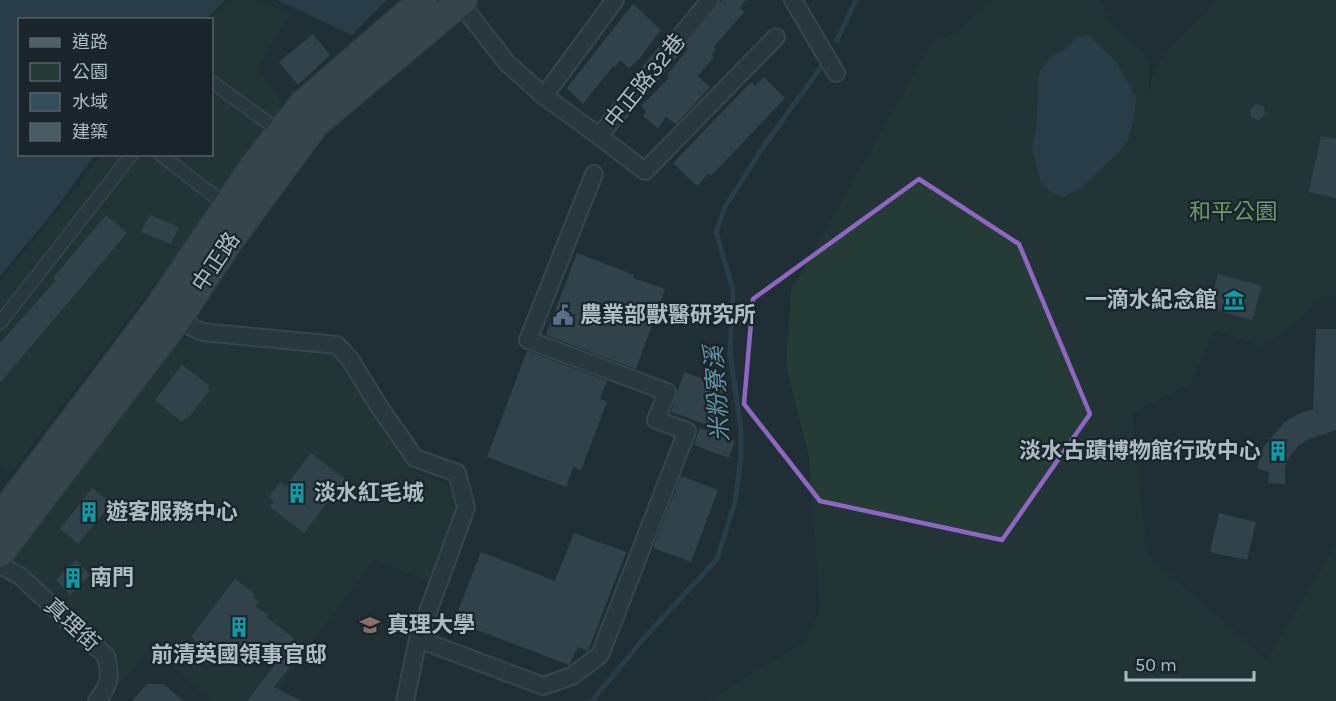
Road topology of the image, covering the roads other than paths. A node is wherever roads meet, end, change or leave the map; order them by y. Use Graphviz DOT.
graph roads {
  1 [pos="423,0"];
  2 [pos="615,0"];
  3 [pos="710,0"];
  4 [pos="794,0"];
  5 [pos="460,1"];
  6 [pos="776,37"];
  7 [pos="836,73"];
  8 [pos="213,83"];
  9 [pos="544,96"];
  10 [pos="271,125"];
  11 [pos="599,136"];
  12 [pos="130,156"];
  13 [pos="162,156"];
  14 [pos="594,174"];
  15 [pos="226,207"];
  16 [pos="177,320"];
  17 [pos="0,323"];
  18 [pos="0,518"];
  19 [pos="0,553"];
  20 [pos="0,565"];
  21 [pos="417,639"];
  22 [pos="96,701"];
  23 [pos="405,701"];
  1 -- 15 [label="main road, 中正路"];
  2 -- 9 [label="street"];
  3 -- 11 [label="street, 中正路32巷"];
  4 -- 7 [label="street"];
  5 -- 9 [label="street, 中正路32巷"];
  5 -- 16 [label="main road, 中正路"];
  6 -- 11 [label="street"];
  8 -- 10 [label="street"];
  9 -- 11 [label="street, 中正路32巷"];
  12 -- 17 [label="street"];
  13 -- 15 [label="street"];
  14 -- 21 [label="street"];
  15 -- 18 [label="main road, 中正路"];
  16 -- 19 [label="main road, 中正路"];
  16 -- 21 [label="street"];
  20 -- 22 [label="street, 真理街"];
  21 -- 23 [label="street"];
}
